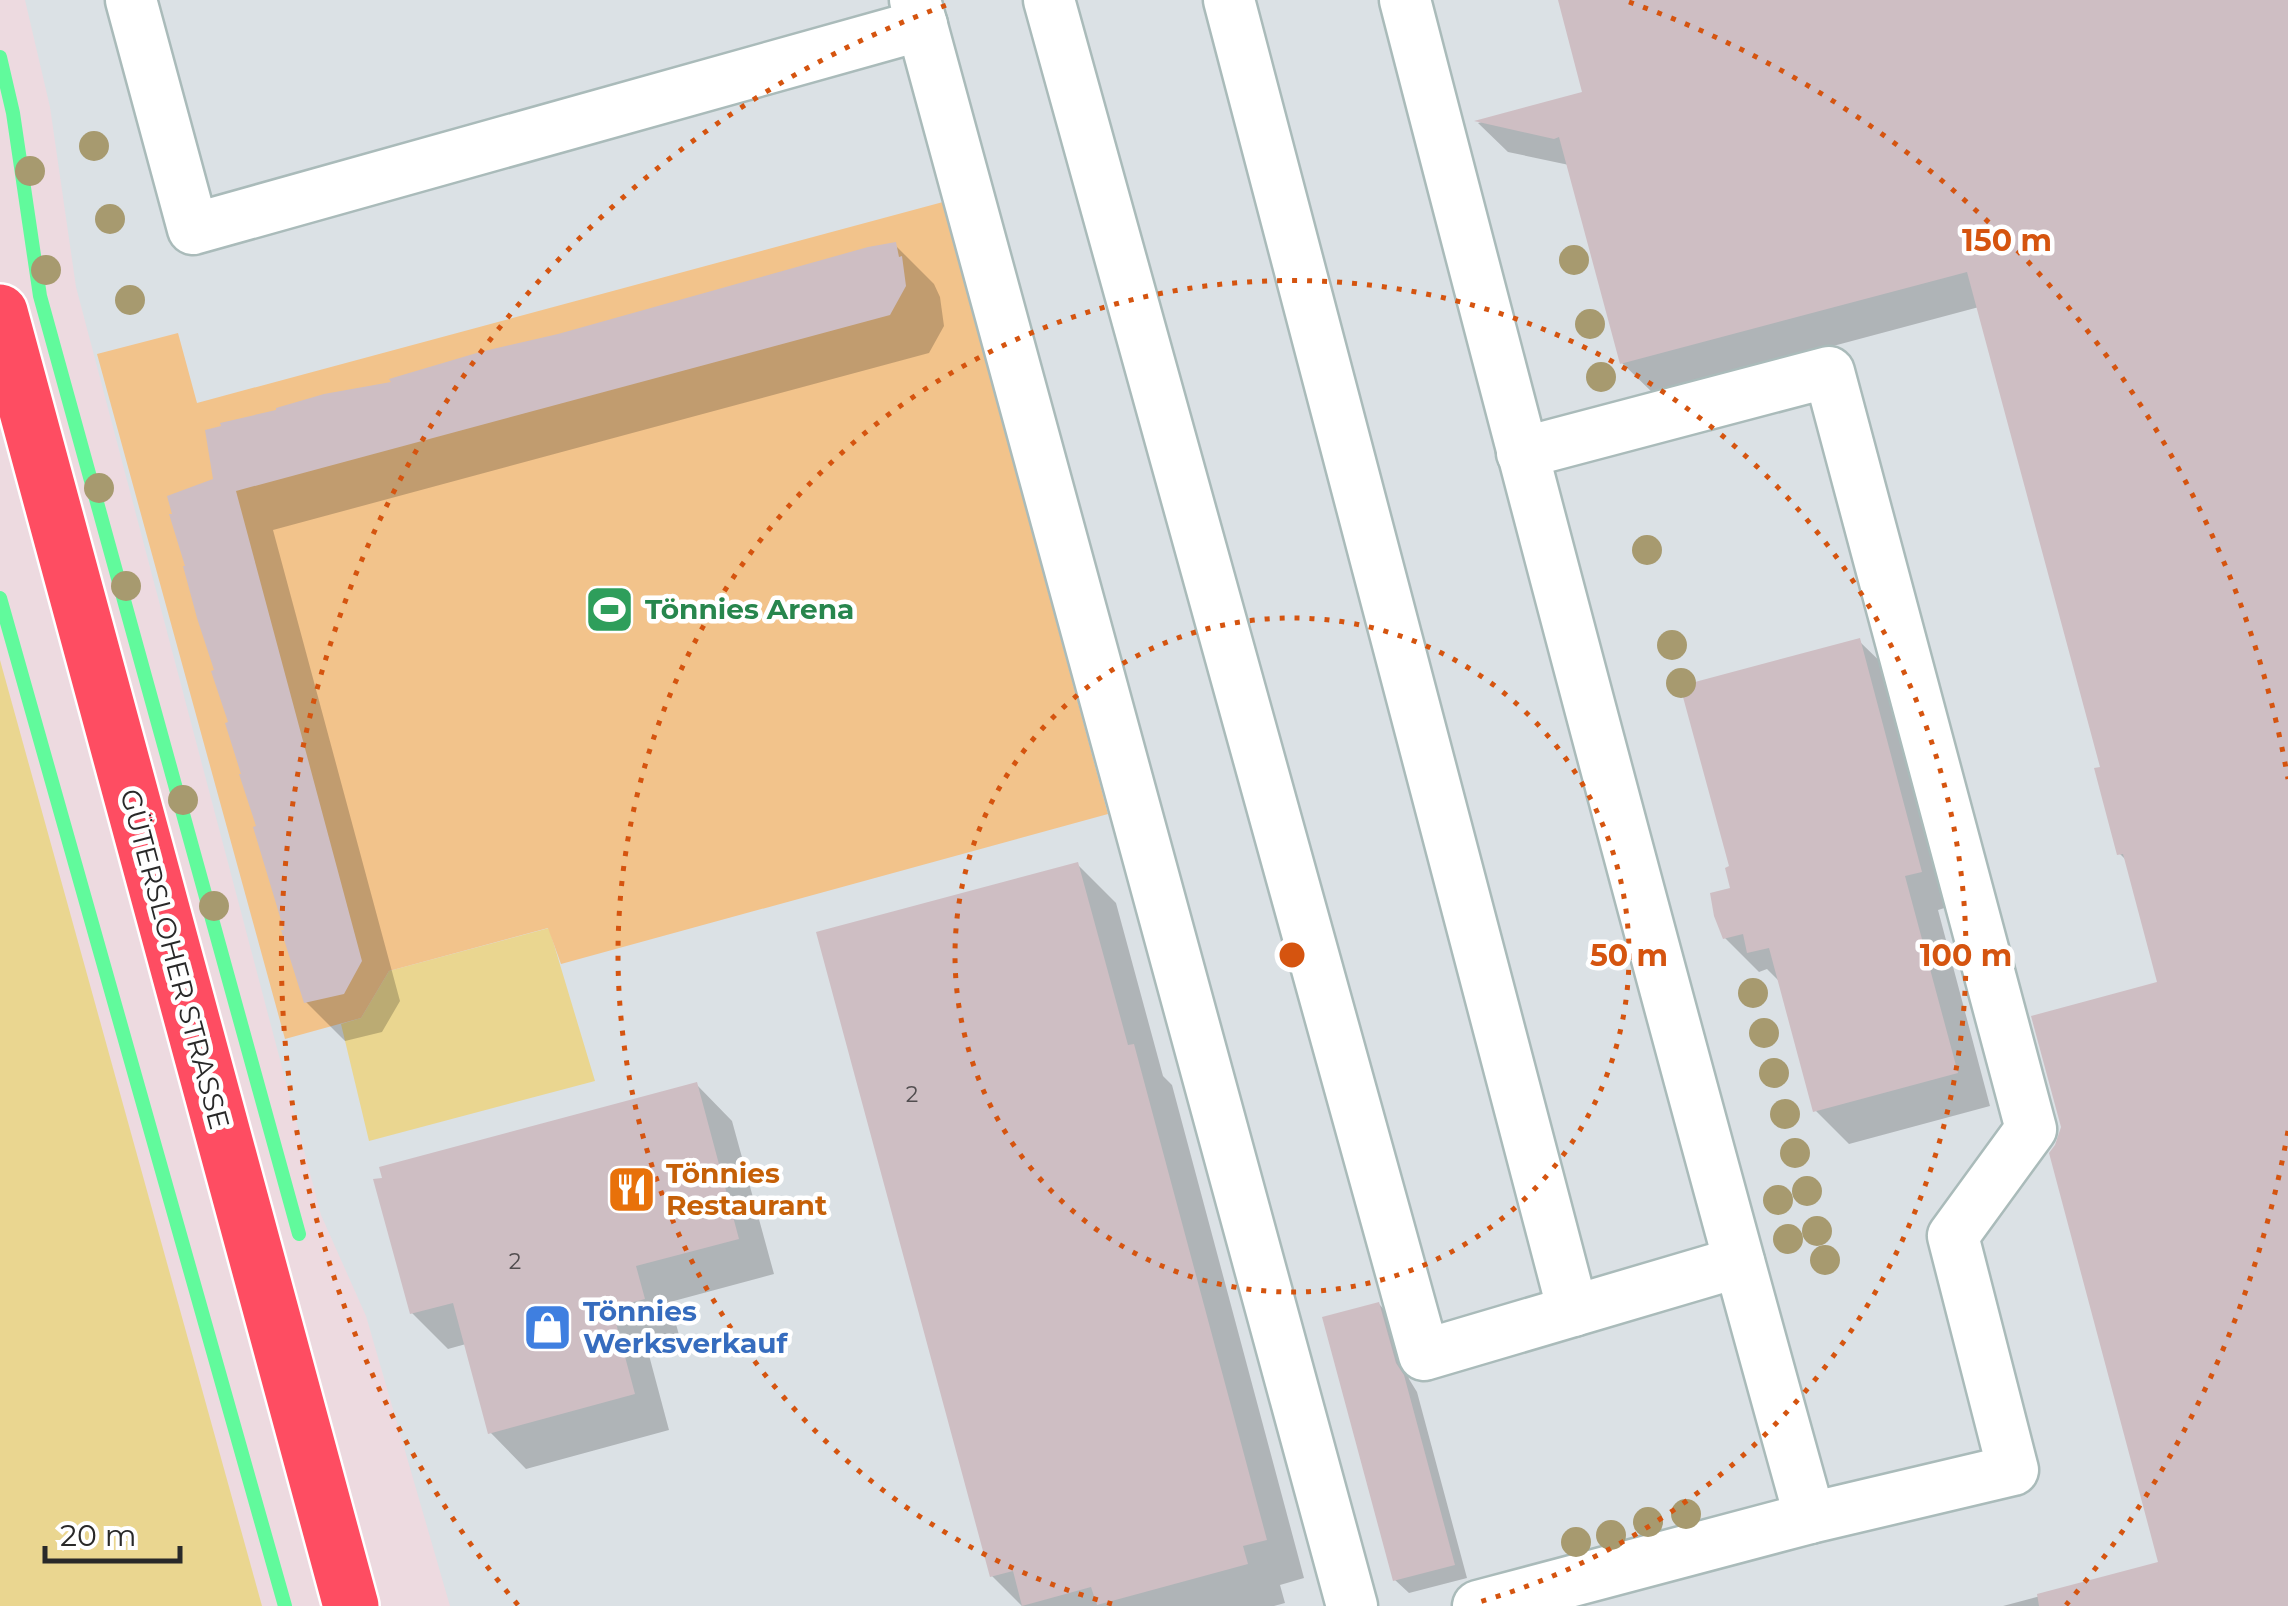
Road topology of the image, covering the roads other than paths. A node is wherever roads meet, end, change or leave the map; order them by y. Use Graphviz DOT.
graph roads {
  1 [pos="132,0"];
  2 [pos="1049,0"];
  3 [pos="1230,0"];
  4 [pos="1405,0"];
  5 [pos="918,12"];
  6 [pos="0,312"];
  7 [pos="1522,453"];
  8 [pos="1739,1262"];
  9 [pos="1573,1311"];
  10 [pos="1810,1518"];
  11 [pos="352,1606"];
  12 [pos="1352,1606"];
  13 [pos="1478,1606"];
  1 -- 5 [label="lane"];
  2 -- 9 [label="lane"];
  3 -- 9 [label="lane"];
  4 -- 7 [label="lane"];
  5 -- 12 [label="lane"];
  6 -- 11 [label="main road, GÜTERSLOHER STRASSE"];
  7 -- 8 [label="lane"];
  7 -- 10 [label="lane"];
  8 -- 9 [label="lane"];
  8 -- 10 [label="lane"];
  10 -- 13 [label="lane"];
}
